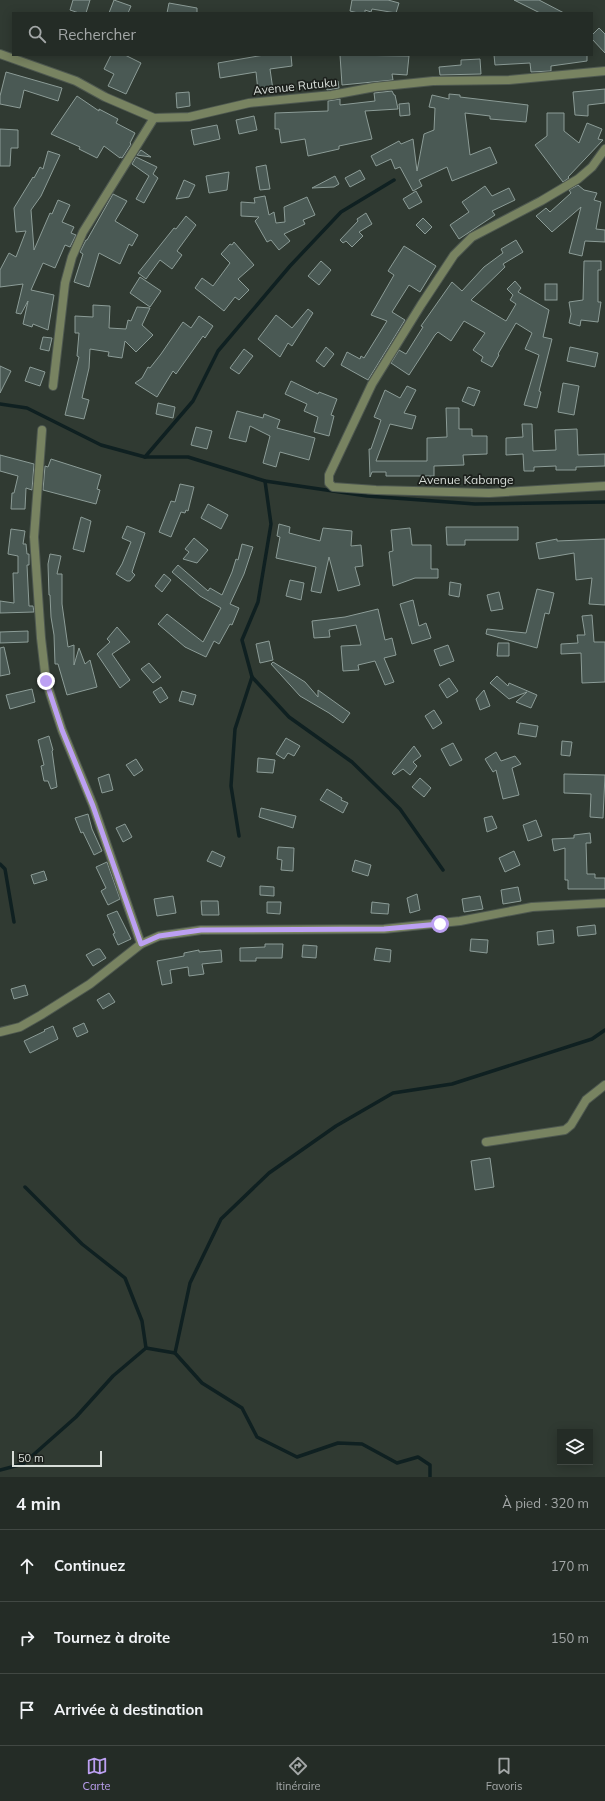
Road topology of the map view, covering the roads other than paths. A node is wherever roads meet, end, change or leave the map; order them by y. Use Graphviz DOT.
graph roads {
  1 [pos="0,54"];
  2 [pos="605,71"];
  3 [pos="154,118"];
  4 [pos="605,149"];
  5 [pos="52,386"];
  6 [pos="42,430"];
  7 [pos="605,486"];
  8 [pos="605,903"];
  9 [pos="141,944"];
  10 [pos="0,1032"];
  11 [pos="605,1085"];
  12 [pos="486,1142"];
  1 -- 3 [label="street, Avenue Rutuku"];
  2 -- 3 [label="street, Avenue Rutuku"];
  3 -- 5 [label="street"];
  4 -- 7 [label="street, Avenue Kabange"];
  6 -- 9 [label="street"];
  8 -- 9 [label="street"];
  9 -- 10 [label="street"];
  11 -- 12 [label="street"];
}
